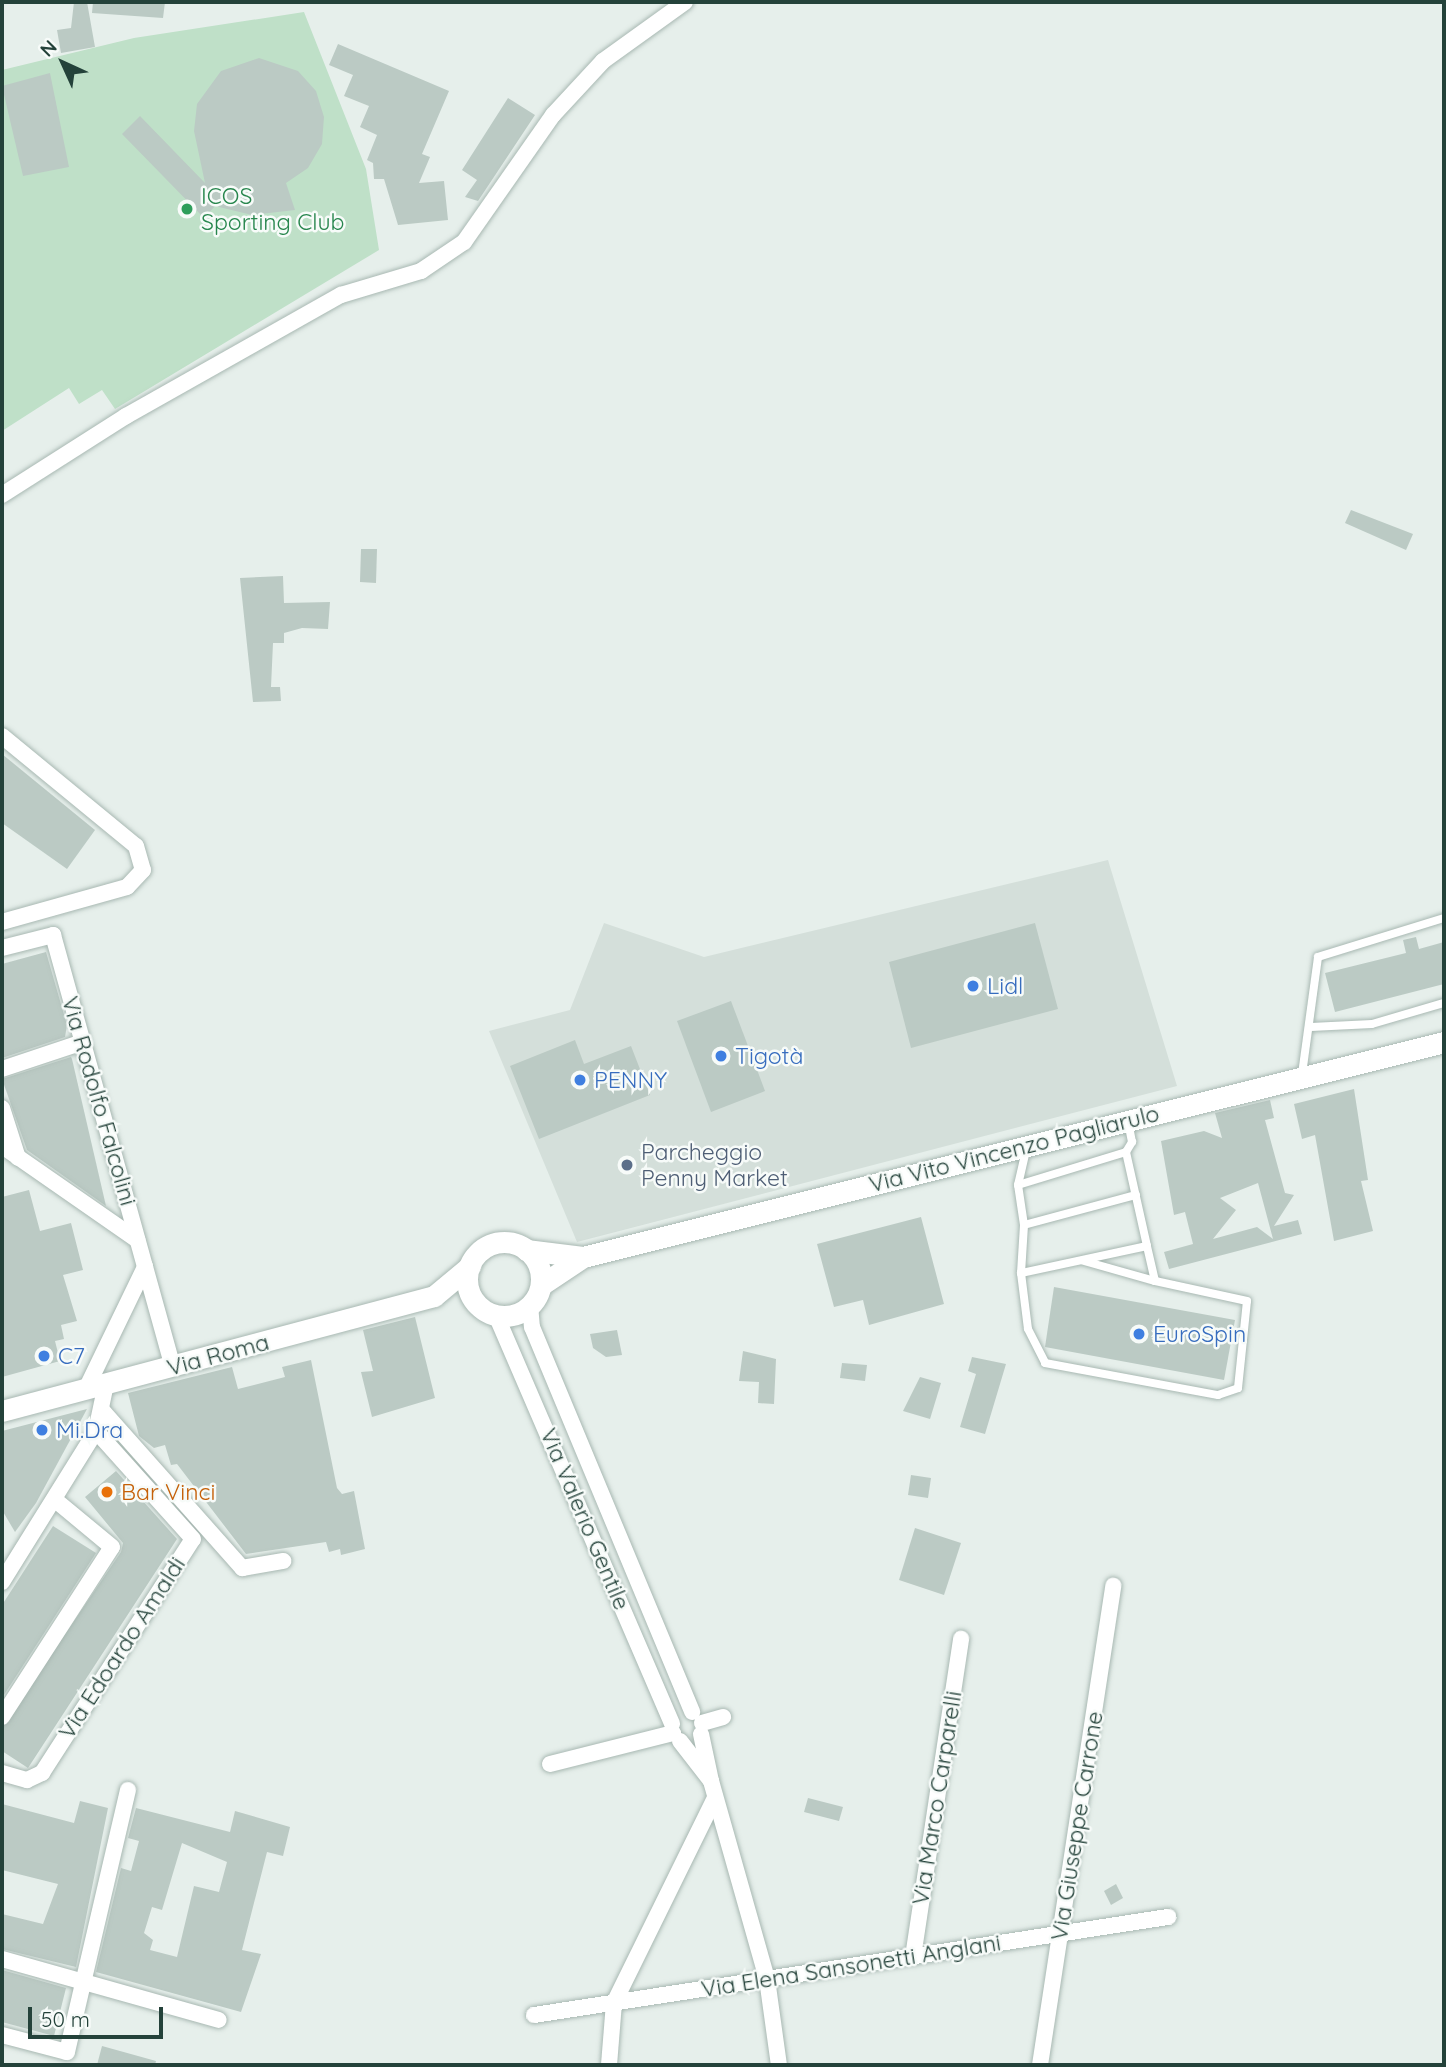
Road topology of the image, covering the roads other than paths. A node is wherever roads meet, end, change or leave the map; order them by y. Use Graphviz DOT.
graph roads {
  1 [pos="685,2"];
  2 [pos="2,495"];
  3 [pos="2,736"];
  4 [pos="1444,918"];
  5 [pos="2,922"];
  6 [pos="2,948"];
  7 [pos="1444,1003"];
  8 [pos="1311,1027"];
  9 [pos="82,1042"];
  10 [pos="1444,1042"];
  11 [pos="2,1069"];
  12 [pos="1301,1077"];
  13 [pos="2,1108"];
  14 [pos="1128,1121"];
  15 [pos="2,1146"];
  16 [pos="1026,1146"];
  17 [pos="1126,1152"];
  18 [pos="18,1158"];
  19 [pos="1017,1185"];
  20 [pos="1136,1195"];
  21 [pos="1024,1225"];
  22 [pos="137,1240"];
  23 [pos="1147,1246"];
  24 [pos="526,1250"];
  25 [pos="583,1257"];
  26 [pos="1081,1260"];
  27 [pos="470,1266"];
  28 [pos="145,1267"];
  29 [pos="1021,1273"];
  30 [pos="1155,1281"];
  31 [pos="541,1285"];
  32 [pos="434,1296"];
  33 [pos="475,1302"];
  34 [pos="530,1305"];
  35 [pos="496,1315"];
  36 [pos="173,1367"];
  37 [pos="96,1386"];
  38 [pos="101,1409"];
  39 [pos="2,1411"];
  40 [pos="96,1431"];
  41 [pos="54,1499"];
  42 [pos="283,1561"];
  43 [pos="2,1582"];
  44 [pos="1113,1586"];
  45 [pos="961,1639"];
  46 [pos="2,1717"];
  47 [pos="723,1717"];
  48 [pos="699,1723"];
  49 [pos="675,1732"];
  50 [pos="550,1764"];
  51 [pos="2,1773"];
  52 [pos="710,1781"];
  53 [pos="128,1790"];
  54 [pos="715,1798"];
  55 [pos="1168,1917"];
  56 [pos="1060,1934"];
  57 [pos="913,1956"];
  58 [pos="2,1959"];
  59 [pos="767,1979"];
  60 [pos="84,1980"];
  61 [pos="614,2003"];
  62 [pos="534,2015"];
  63 [pos="219,2020"];
  64 [pos="2,2035"];
  65 [pos="608,2065"];
  66 [pos="779,2065"];
  67 [pos="1040,2065"];
  1 -- 2 [label="street"];
  3 -- 5 [label="street"];
  4 -- 8 [label="lane"];
  6 -- 9 [label="street, Via Rodolfo Falcolini"];
  7 -- 8 [label="lane"];
  8 -- 12 [label="lane"];
  9 -- 11 [label="street"];
  9 -- 22 [label="street, Via Rodolfo Falcolini"];
  10 -- 12 [label="street, Via Vito Vincenzo Pagliarulo"];
  12 -- 14 [label="street, Via Vito Vincenzo Pagliarulo"];
  13 -- 18 [label="street"];
  14 -- 16 [label="street, Via Vito Vincenzo Pagliarulo"];
  14 -- 17 [label="lane"];
  15 -- 18 [label="street"];
  16 -- 19 [label="lane"];
  16 -- 25 [label="street, Via Vito Vincenzo Pagliarulo"];
  17 -- 19 [label="lane"];
  17 -- 20 [label="lane"];
  18 -- 22 [label="street"];
  19 -- 21 [label="lane"];
  20 -- 21 [label="lane"];
  20 -- 23 [label="lane"];
  21 -- 29 [label="lane"];
  22 -- 28 [label="street, Via Rodolfo Falcolini"];
  23 -- 26 [label="lane"];
  23 -- 30 [label="lane"];
  24 -- 25 [label="street, Via Vito Vincenzo Pagliarulo"];
  24 -- 27 [label="street"];
  24 -- 31 [label="street"];
  25 -- 31 [label="street, Via Vito Vincenzo Pagliarulo"];
  26 -- 29 [label="lane"];
  26 -- 30 [label="lane"];
  27 -- 32 [label="street, Via Roma"];
  27 -- 33 [label="street"];
  28 -- 36 [label="street, Via Rodolfo Falcolini"];
  28 -- 37 [label="street"];
  29 -- 30 [label="lane"];
  31 -- 34 [label="street"];
  32 -- 33 [label="street, Via Roma"];
  32 -- 36 [label="street, Via Roma"];
  33 -- 35 [label="street"];
  34 -- 35 [label="street"];
  34 -- 48 [label="street, Via Valerio Gentile"];
  35 -- 49 [label="street, Via Valerio Gentile"];
  36 -- 37 [label="street, Via Roma"];
  37 -- 38 [label="street"];
  37 -- 39 [label="street, Via Roma"];
  38 -- 40 [label="street"];
  38 -- 42 [label="street"];
  40 -- 41 [label="street"];
  40 -- 51 [label="street, Via Edoardo Amaldi"];
  41 -- 43 [label="street"];
  41 -- 46 [label="street"];
  44 -- 56 [label="street, Via Giuseppe Carrone"];
  45 -- 57 [label="street, Via Marco Carparelli"];
  47 -- 48 [label="street"];
  48 -- 49 [label="street"];
  48 -- 49 [label="street"];
  48 -- 52 [label="street, Via Valerio Gentile"];
  49 -- 50 [label="street"];
  49 -- 52 [label="street, Via Valerio Gentile"];
  52 -- 54 [label="street, Via Valerio Gentile"];
  53 -- 60 [label="street"];
  54 -- 59 [label="street, Via Valerio Gentile"];
  54 -- 61 [label="street"];
  55 -- 56 [label="street, Via Elena Sansonetti Anglani"];
  56 -- 57 [label="street, Via Elena Sansonetti Anglani"];
  56 -- 67 [label="street, Via Giuseppe Carrone"];
  57 -- 59 [label="street, Via Elena Sansonetti Anglani"];
  58 -- 60 [label="street"];
  59 -- 61 [label="street, Via Elena Sansonetti Anglani"];
  59 -- 66 [label="street, Via Valerio Gentile"];
  60 -- 63 [label="street"];
  60 -- 64 [label="street"];
  61 -- 62 [label="street, Via Elena Sansonetti Anglani"];
  61 -- 65 [label="street"];
}
